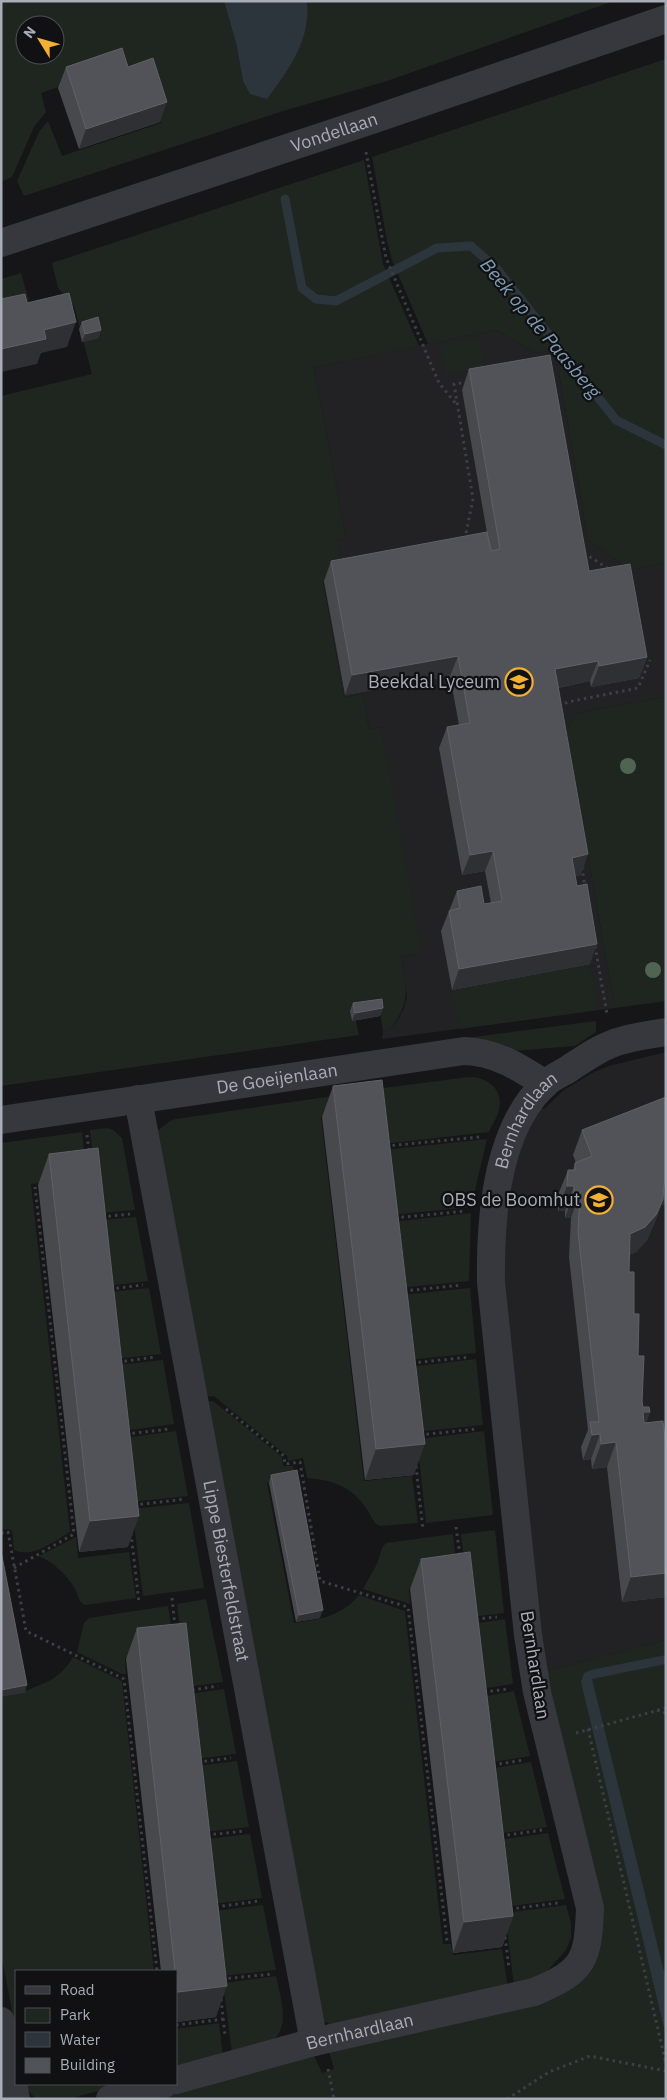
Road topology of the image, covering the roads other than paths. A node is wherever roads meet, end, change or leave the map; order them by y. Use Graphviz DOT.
graph roads {
  1 [pos="666,19"];
  2 [pos="1,243"];
  3 [pos="666,1032"];
  4 [pos="545,1084"];
  5 [pos="138,1099"];
  6 [pos="1,1120"];
  7 [pos="1,2021"];
  8 [pos="314,2042"];
  9 [pos="178,2079"];
  10 [pos="160,2085"];
  11 [pos="16,2099"];
  12 [pos="110,2099"];
  1 -- 2 [label="street, Vondellaan"];
  3 -- 4 [label="street, Bernhardlaan"];
  4 -- 5 [label="street, De Goeijenlaan"];
  4 -- 8 [label="street, Bernhardlaan"];
  5 -- 6 [label="street, De Goeijenlaan"];
  5 -- 8 [label="street, Lippe Biesterfeldstraat"];
  7 -- 11 [label="street"];
  8 -- 9 [label="street, Bernhardlaan"];
  10 -- 12 [label="street"];
}
